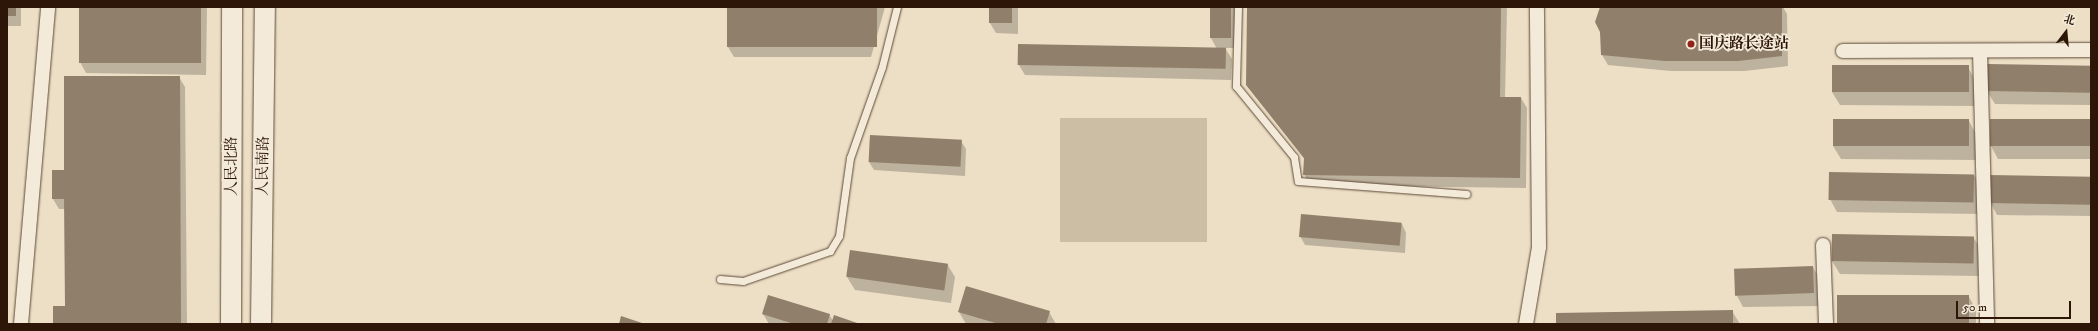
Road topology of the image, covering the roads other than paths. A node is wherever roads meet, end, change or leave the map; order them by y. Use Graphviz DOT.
graph roads {
  1 [pos="48,7"];
  2 [pos="232,7"];
  3 [pos="265,7"];
  4 [pos="897,7"];
  5 [pos="1238,7"];
  6 [pos="1538,7"];
  7 [pos="2091,50"];
  8 [pos="1980,51"];
  9 [pos="1843,52"];
  10 [pos="1466,194"];
  11 [pos="1823,246"];
  12 [pos="720,280"];
  13 [pos="21,324"];
  14 [pos="231,324"];
  15 [pos="261,324"];
  16 [pos="1526,324"];
  17 [pos="1826,324"];
  18 [pos="1986,324"];
  1 -- 13 [label="street"];
  2 -- 14 [label="main road, 人民北路"];
  3 -- 15 [label="main road, 人民南路"];
  4 -- 12 [label="lane"];
  5 -- 10 [label="lane"];
  6 -- 16 [label="street"];
  7 -- 8 [label="street"];
  8 -- 9 [label="street"];
  8 -- 18 [label="street"];
  11 -- 17 [label="street"];
}
